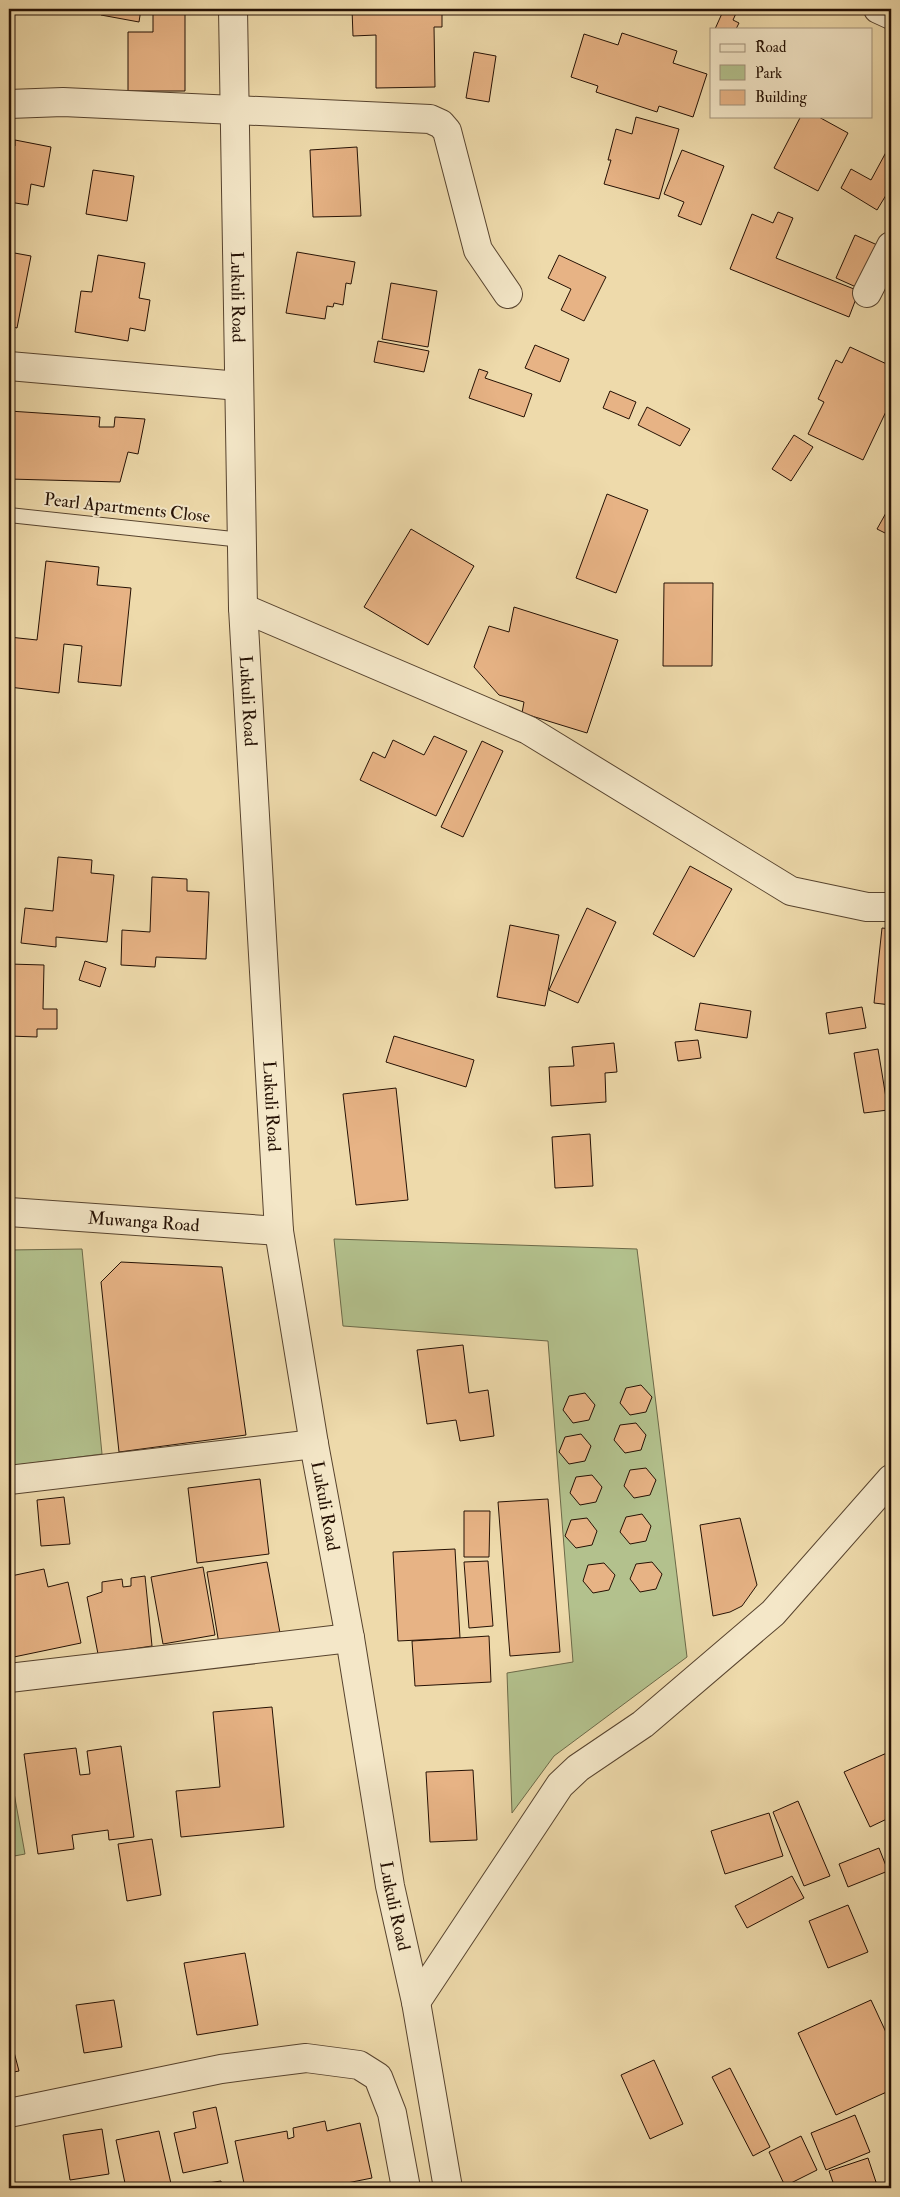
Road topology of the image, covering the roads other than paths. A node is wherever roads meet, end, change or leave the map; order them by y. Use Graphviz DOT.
graph roads {
  1 [pos="233,9"];
  2 [pos="878,9"];
  3 [pos="891,15"];
  4 [pos="9,104"];
  5 [pos="235,111"];
  6 [pos="891,246"];
  7 [pos="867,293"];
  8 [pos="508,294"];
  9 [pos="9,366"];
  10 [pos="239,386"];
  11 [pos="9,515"];
  12 [pos="242,540"];
  13 [pos="243,608"];
  14 [pos="891,907"];
  15 [pos="9,1212"];
  16 [pos="279,1231"];
  17 [pos="314,1444"];
  18 [pos="891,1479"];
  19 [pos="9,1480"];
  20 [pos="350,1638"];
  21 [pos="9,1678"];
  22 [pos="416,2002"];
  23 [pos="9,2113"];
  24 [pos="406,2188"];
  25 [pos="448,2188"];
  1 -- 5 [label="street, Lukuli Road"];
  2 -- 3 [label="street"];
  4 -- 5 [label="street"];
  5 -- 8 [label="street"];
  5 -- 10 [label="street, Lukuli Road"];
  6 -- 7 [label="street"];
  9 -- 10 [label="street"];
  10 -- 12 [label="street, Lukuli Road"];
  11 -- 12 [label="lane, Pearl Apartments Close"];
  12 -- 13 [label="street, Lukuli Road"];
  13 -- 14 [label="street"];
  13 -- 16 [label="street, Lukuli Road"];
  15 -- 16 [label="street, Muwanga Road"];
  16 -- 17 [label="street, Lukuli Road"];
  17 -- 19 [label="street"];
  17 -- 20 [label="street, Lukuli Road"];
  18 -- 22 [label="street"];
  20 -- 21 [label="street"];
  20 -- 22 [label="street, Lukuli Road"];
  22 -- 25 [label="street, Lukuli Road"];
  23 -- 24 [label="street"];
}
